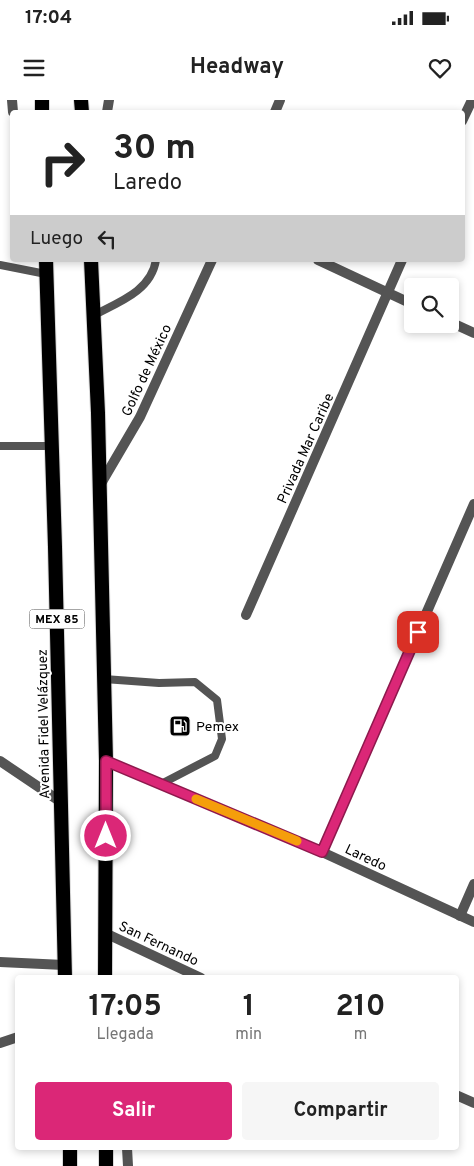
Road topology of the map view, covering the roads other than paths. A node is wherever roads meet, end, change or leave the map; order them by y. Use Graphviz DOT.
graph roads {
  1 [pos="472,100"];
  2 [pos="465,115"];
  3 [pos="91,262"];
  4 [pos="156,262"];
  5 [pos="211,262"];
  6 [pos="322,262"];
  7 [pos="401,262"];
  8 [pos="0,265"];
  9 [pos="46,267"];
  10 [pos="388,293"];
  11 [pos="404,300"];
  12 [pos="94,315"];
  13 [pos="459,326"];
  14 [pos="474,333"];
  15 [pos="0,446"];
  16 [pos="52,446"];
  17 [pos="99,488"];
  18 [pos="474,504"];
  19 [pos="246,615"];
  20 [pos="104,679"];
  21 [pos="0,761"];
  22 [pos="106,761"];
  23 [pos="161,784"];
  24 [pos="61,802"];
  25 [pos="322,852"];
  26 [pos="474,884"];
  27 [pos="460,916"];
  28 [pos="474,922"];
  29 [pos="105,933"];
  30 [pos="0,962"];
  31 [pos="64,971"];
  32 [pos="105,975"];
  33 [pos="195,975"];
  34 [pos="15,1038"];
  35 [pos="0,1043"];
  36 [pos="459,1096"];
  37 [pos="474,1103"];
  38 [pos="70,1150"];
  39 [pos="106,1150"];
  40 [pos="127,1150"];
  41 [pos="70,1166"];
  42 [pos="106,1166"];
  43 [pos="128,1166"];
  1 -- 2 [label="street"];
  3 -- 12 [label="highway, MEX 85"];
  4 -- 12 [label="lane"];
  5 -- 17 [label="street, Golfo de México"];
  6 -- 10 [label="street"];
  7 -- 10 [label="street, Privada Mar Caribe"];
  8 -- 9 [label="lane"];
  9 -- 16 [label="highway, Avenida Fidel Velázquez / MEX 85"];
  10 -- 11 [label="street"];
  10 -- 19 [label="street, Privada Mar Caribe"];
  12 -- 17 [label="highway, MEX 85"];
  13 -- 14 [label="street"];
  15 -- 16 [label="lane"];
  16 -- 24 [label="highway, Avenida Fidel Velázquez / MEX 85"];
  17 -- 20 [label="highway, MEX 85"];
  18 -- 25 [label="street"];
  20 -- 22 [label="highway, MEX 85"];
  20 -- 23 [label="lane"];
  21 -- 24 [label="street"];
  22 -- 23 [label="street, Laredo"];
  22 -- 29 [label="highway, MEX 85"];
  23 -- 25 [label="street, Laredo"];
  24 -- 31 [label="highway, Avenida Fidel Velázquez / MEX 85"];
  25 -- 27 [label="street, Laredo"];
  26 -- 27 [label="street"];
  27 -- 28 [label="street, Laredo"];
  29 -- 32 [label="highway, MEX 85"];
  29 -- 33 [label="street, San Fernando"];
  30 -- 31 [label="street"];
  34 -- 35 [label="street"];
  36 -- 37 [label="street"];
  38 -- 41 [label="highway"];
  39 -- 42 [label="highway"];
  40 -- 43 [label="street"];
}
